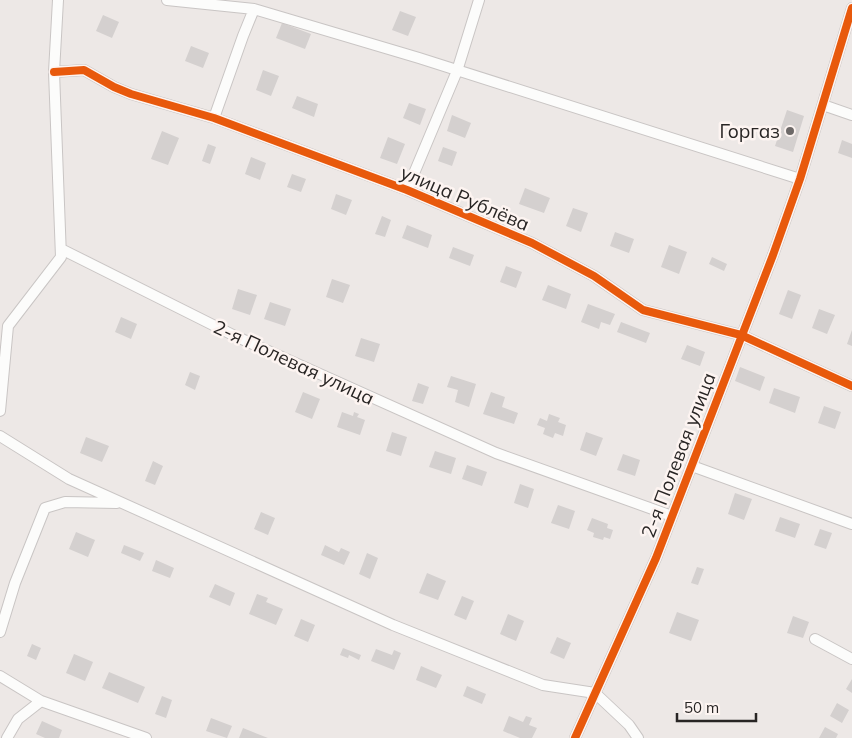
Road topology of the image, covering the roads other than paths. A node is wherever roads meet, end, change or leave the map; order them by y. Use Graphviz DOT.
graph roads {
  1 [pos="167,0"];
  2 [pos="479,0"];
  3 [pos="61,1"];
  4 [pos="852,8"];
  5 [pos="254,9"];
  6 [pos="457,70"];
  7 [pos="54,72"];
  8 [pos="823,105"];
  9 [pos="852,115"];
  10 [pos="214,118"];
  11 [pos="800,179"];
  12 [pos="407,190"];
  13 [pos="61,249"];
  14 [pos="742,336"];
  15 [pos="852,386"];
  16 [pos="0,411"];
  17 [pos="0,436"];
  18 [pos="692,466"];
  19 [pos="120,502"];
  20 [pos="672,516"];
  21 [pos="852,524"];
  22 [pos="0,632"];
  23 [pos="815,639"];
  24 [pos="852,659"];
  25 [pos="0,676"];
  26 [pos="595,693"];
  27 [pos="40,701"];
  28 [pos="7,738"];
  29 [pos="146,738"];
  30 [pos="575,738"];
  31 [pos="638,738"];
  1 -- 5 [label="street"];
  2 -- 6 [label="street, улица Рублёва"];
  3 -- 7 [label="street"];
  4 -- 8 [label="street, 2-я Полевая улица"];
  5 -- 6 [label="street"];
  5 -- 10 [label="street"];
  6 -- 11 [label="street"];
  6 -- 12 [label="street, улица Рублёва"];
  7 -- 10 [label="street, улица Рублёва"];
  7 -- 13 [label="street"];
  8 -- 9 [label="street"];
  8 -- 11 [label="street, 2-я Полевая улица"];
  10 -- 12 [label="street, улица Рублёва"];
  11 -- 14 [label="street, 2-я Полевая улица"];
  12 -- 14 [label="street, улица Рублёва"];
  13 -- 16 [label="street"];
  13 -- 20 [label="street, 2-я Полевая улица"];
  14 -- 15 [label="street, улица Рублёва"];
  14 -- 18 [label="street, 2-я Полевая улица"];
  17 -- 19 [label="street"];
  18 -- 20 [label="street, 2-я Полевая улица"];
  18 -- 21 [label="street, 2-я Полевая улица"];
  19 -- 22 [label="street"];
  19 -- 26 [label="street"];
  20 -- 26 [label="street, 2-я Полевая улица"];
  23 -- 24 [label="street"];
  25 -- 27 [label="street"];
  26 -- 30 [label="street, 2-я Полевая улица"];
  26 -- 31 [label="street"];
  27 -- 28 [label="street"];
  27 -- 29 [label="street"];
}
